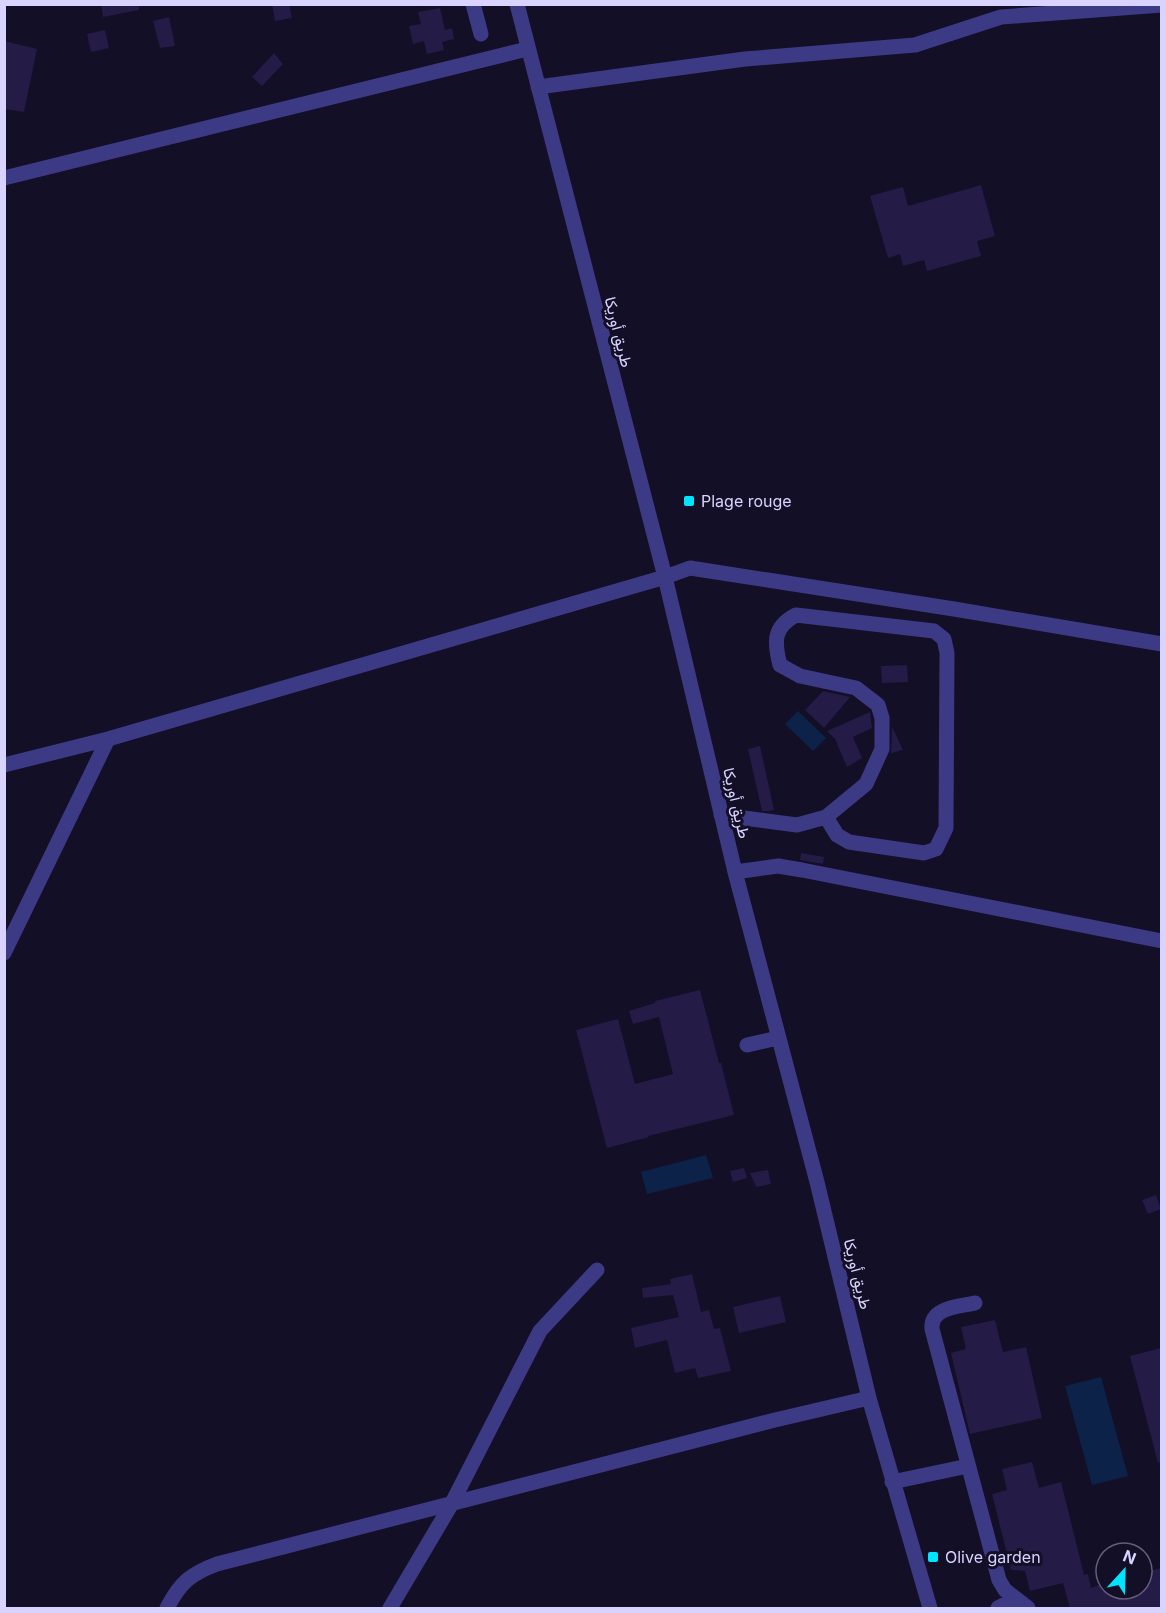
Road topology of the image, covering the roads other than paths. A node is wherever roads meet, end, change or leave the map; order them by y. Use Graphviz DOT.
graph roads {
  1 [pos="473,4"];
  2 [pos="517,4"];
  3 [pos="1161,4"];
  4 [pos="481,34"];
  5 [pos="527,49"];
  6 [pos="538,87"];
  7 [pos="4,178"];
  8 [pos="665,577"];
  9 [pos="1161,644"];
  10 [pos="108,739"];
  11 [pos="4,765"];
  12 [pos="722,815"];
  13 [pos="826,817"];
  14 [pos="735,872"];
  15 [pos="1161,941"];
  16 [pos="4,953"];
  17 [pos="778,1038"];
  18 [pos="747,1045"];
  19 [pos="597,1270"];
  20 [pos="975,1303"];
  21 [pos="869,1398"];
  22 [pos="968,1466"];
  23 [pos="892,1482"];
  24 [pos="451,1505"];
  25 [pos="1015,1599"];
  26 [pos="167,1608"];
  27 [pos="390,1608"];
  28 [pos="930,1608"];
  29 [pos="998,1608"];
  30 [pos="1028,1608"];
  1 -- 4 [label="street"];
  2 -- 5 [label="street, طريق أوريكا"];
  3 -- 6 [label="street"];
  5 -- 6 [label="street, طريق أوريكا"];
  5 -- 7 [label="street"];
  6 -- 8 [label="street, طريق أوريكا"];
  8 -- 9 [label="street"];
  8 -- 10 [label="street"];
  8 -- 12 [label="street, طريق أوريكا"];
  10 -- 11 [label="street"];
  10 -- 16 [label="street"];
  12 -- 13 [label="street"];
  12 -- 14 [label="street, طريق أوريكا"];
  13 -- 13 [label="street"];
  14 -- 15 [label="street"];
  14 -- 17 [label="street, طريق أوريكا"];
  17 -- 18 [label="street"];
  17 -- 21 [label="street, طريق أوريكا"];
  19 -- 24 [label="street"];
  20 -- 22 [label="street"];
  21 -- 23 [label="street, طريق أوريكا"];
  21 -- 24 [label="street"];
  22 -- 23 [label="street"];
  22 -- 25 [label="street"];
  23 -- 28 [label="street, طريق أوريكا"];
  24 -- 26 [label="street"];
  24 -- 27 [label="street"];
  25 -- 29 [label="street"];
  25 -- 30 [label="street"];
}
